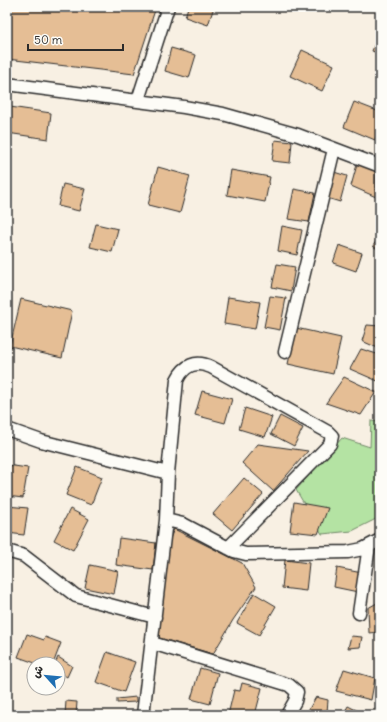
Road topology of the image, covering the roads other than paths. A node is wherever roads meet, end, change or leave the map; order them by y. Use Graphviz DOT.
graph roads {
  1 [pos="168,7"];
  2 [pos="7,84"];
  3 [pos="138,100"];
  4 [pos="334,149"];
  5 [pos="380,166"];
  6 [pos="285,352"];
  7 [pos="7,429"];
  8 [pos="168,472"];
  9 [pos="166,520"];
  10 [pos="380,540"];
  11 [pos="369,546"];
  12 [pos="228,548"];
  13 [pos="7,551"];
  14 [pos="359,613"];
  15 [pos="155,617"];
  16 [pos="152,643"];
  17 [pos="143,715"];
  18 [pos="288,715"];
  1 -- 3 [label="street"];
  2 -- 3 [label="street"];
  3 -- 4 [label="street"];
  4 -- 5 [label="street"];
  4 -- 6 [label="street"];
  7 -- 8 [label="street"];
  8 -- 9 [label="street"];
  8 -- 12 [label="street"];
  9 -- 12 [label="street"];
  9 -- 15 [label="street"];
  10 -- 11 [label="street"];
  11 -- 12 [label="street"];
  11 -- 14 [label="street"];
  13 -- 15 [label="street"];
  15 -- 16 [label="street"];
  16 -- 17 [label="street"];
  16 -- 18 [label="street"];
}
